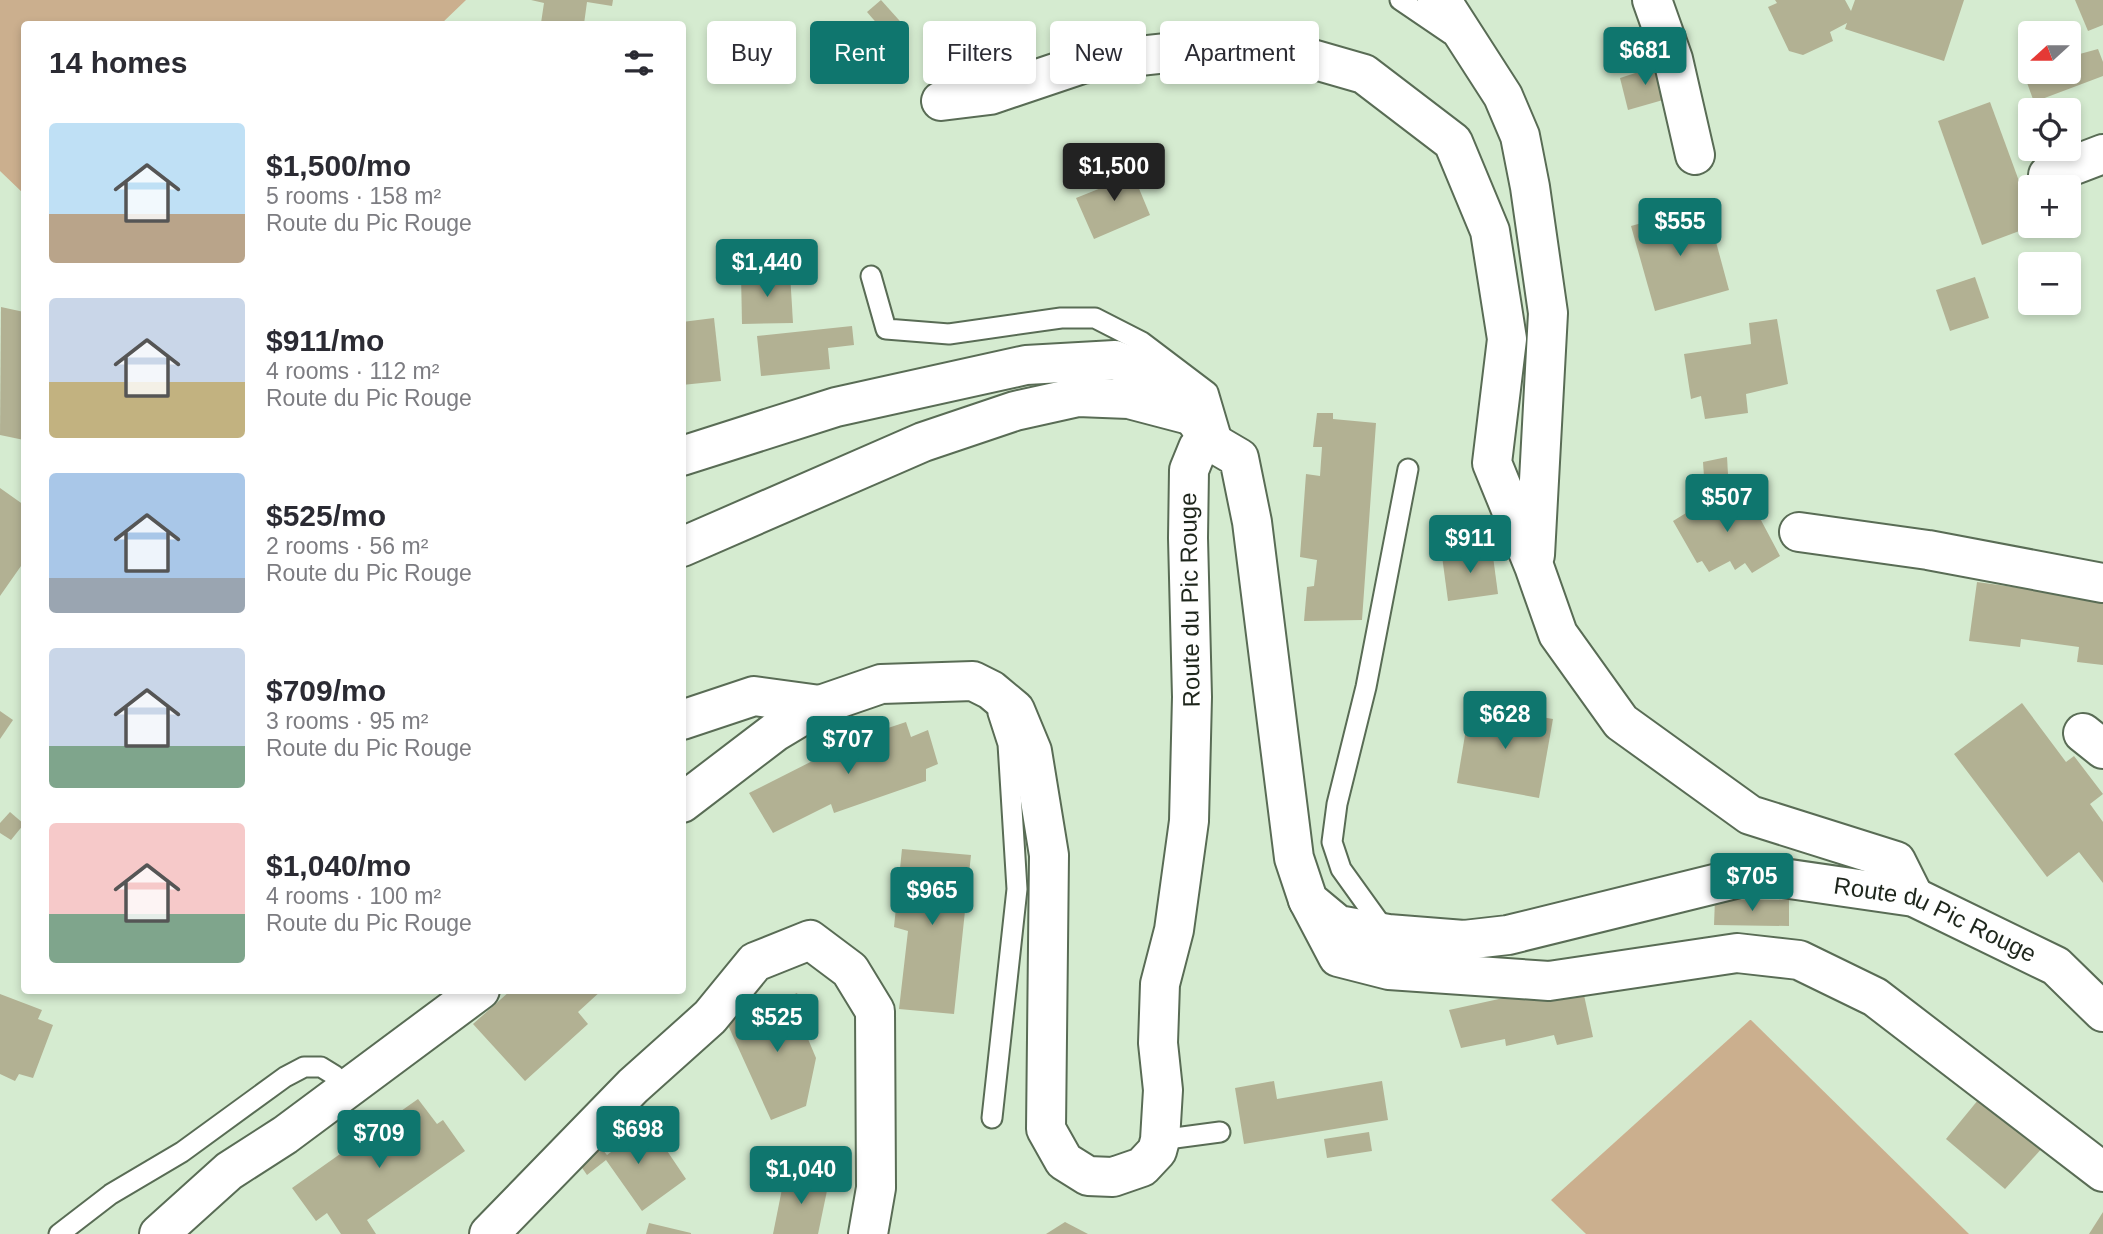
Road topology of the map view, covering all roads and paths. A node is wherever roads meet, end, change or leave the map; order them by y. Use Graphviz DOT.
graph roads {
  1 [pos="1400,0"];
  2 [pos="1437,0"];
  3 [pos="1652,0"];
  4 [pos="1474,51"];
  5 [pos="942,101"];
  6 [pos="2103,154"];
  7 [pos="1695,155"];
  8 [pos="2048,175"];
  9 [pos="871,276"];
  10 [pos="1207,434"];
  11 [pos="686,455"];
  12 [pos="1408,469"];
  13 [pos="1799,532"];
  14 [pos="686,545"];
  15 [pos="1534,566"];
  16 [pos="2103,583"];
  17 [pos="991,690"];
  18 [pos="820,705"];
  19 [pos="686,719"];
  20 [pos="686,800"];
  21 [pos="1914,897"];
  22 [pos="1307,900"];
  23 [pos="1388,934"];
  24 [pos="475,994"];
  25 [pos="2103,1012"];
  26 [pos="347,1090"];
  27 [pos="992,1118"];
  28 [pos="1220,1132"];
  29 [pos="1160,1140"];
  30 [pos="2103,1172"];
  31 [pos="497,1233"];
  32 [pos="59,1234"];
  33 [pos="159,1234"];
  34 [pos="867,1234"];
  1 -- 4 [label="lane"];
  2 -- 4 [label="street"];
  3 -- 7 [label="street"];
  4 -- 15 [label="street"];
  5 -- 15 [label="street"];
  6 -- 8 [label="street"];
  9 -- 10 [label="lane"];
  10 -- 11 [label="street"];
  10 -- 14 [label="street"];
  10 -- 22 [label="street"];
  10 -- 29 [label="street, Route du Pic Rouge"];
  12 -- 23 [label="lane"];
  13 -- 16 [label="street"];
  15 -- 21 [label="street"];
  17 -- 18 [label="street"];
  17 -- 27 [label="lane"];
  17 -- 29 [label="street"];
  18 -- 19 [label="street"];
  18 -- 20 [label="street"];
  21 -- 23 [label="street, Route du Pic Rouge"];
  21 -- 25 [label="street, Route du Pic Rouge"];
  22 -- 23 [label="street, Route du Pic Rouge"];
  22 -- 30 [label="street"];
  24 -- 26 [label="street"];
  26 -- 32 [label="lane"];
  26 -- 33 [label="street"];
  28 -- 29 [label="lane"];
  31 -- 34 [label="street"];
}
